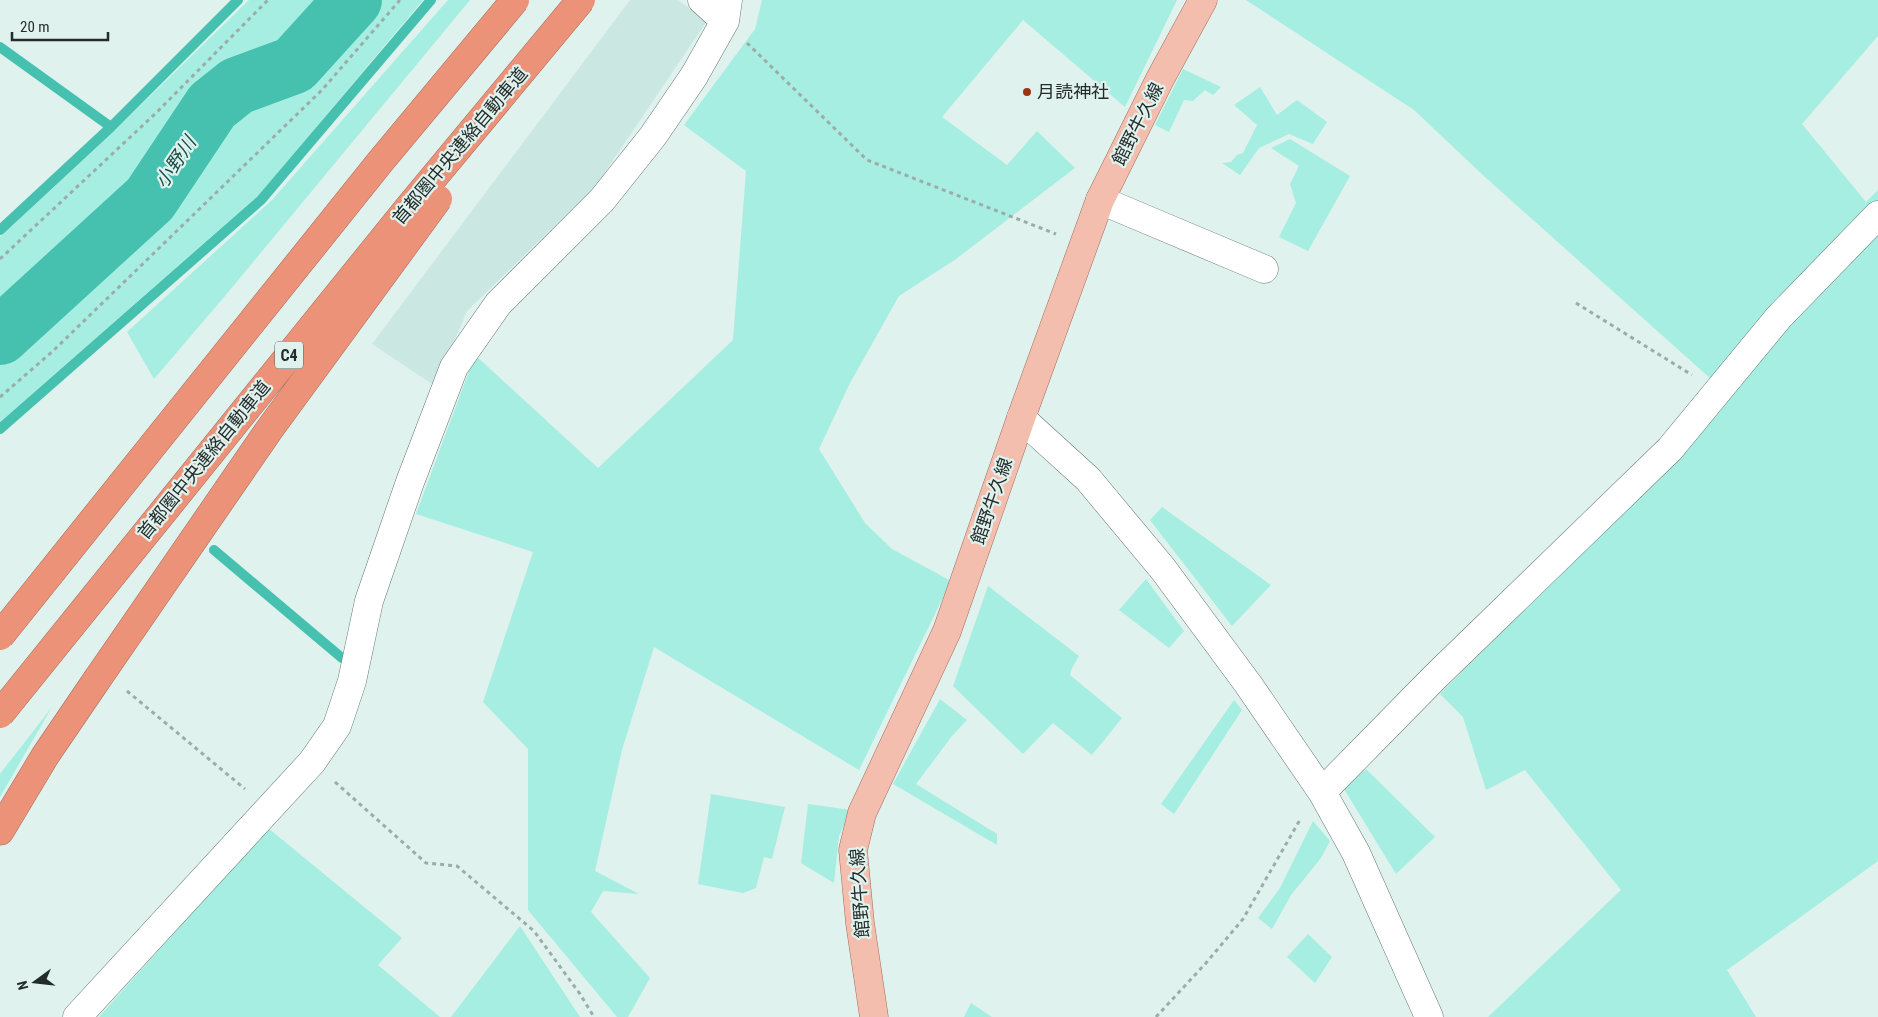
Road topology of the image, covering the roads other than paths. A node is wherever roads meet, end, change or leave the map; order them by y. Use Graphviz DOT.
graph roads {
  1 [pos="515,0"];
  2 [pos="582,0"];
  3 [pos="702,0"];
  4 [pos="1203,0"];
  5 [pos="726,11"];
  6 [pos="1100,200"];
  7 [pos="1878,215"];
  8 [pos="1264,269"];
  9 [pos="1021,418"];
  10 [pos="0,636"];
  11 [pos="0,714"];
  12 [pos="1322,792"];
  13 [pos="0,831"];
  14 [pos="77,1017"];
  15 [pos="874,1017"];
  16 [pos="1429,1017"];
  1 -- 10 [label="highway, bridge"];
  2 -- 11 [label="highway, 首都圏中央連絡自動車道 / C4, bridge"];
  2 -- 13 [label="highway, bridge"];
  3 -- 5 [label="street"];
  4 -- 6 [label="main road, 館野牛久線"];
  5 -- 14 [label="street"];
  6 -- 8 [label="street"];
  6 -- 9 [label="main road, 館野牛久線"];
  7 -- 12 [label="street"];
  9 -- 12 [label="street"];
  9 -- 15 [label="main road, 館野牛久線"];
  12 -- 16 [label="street"];
}
